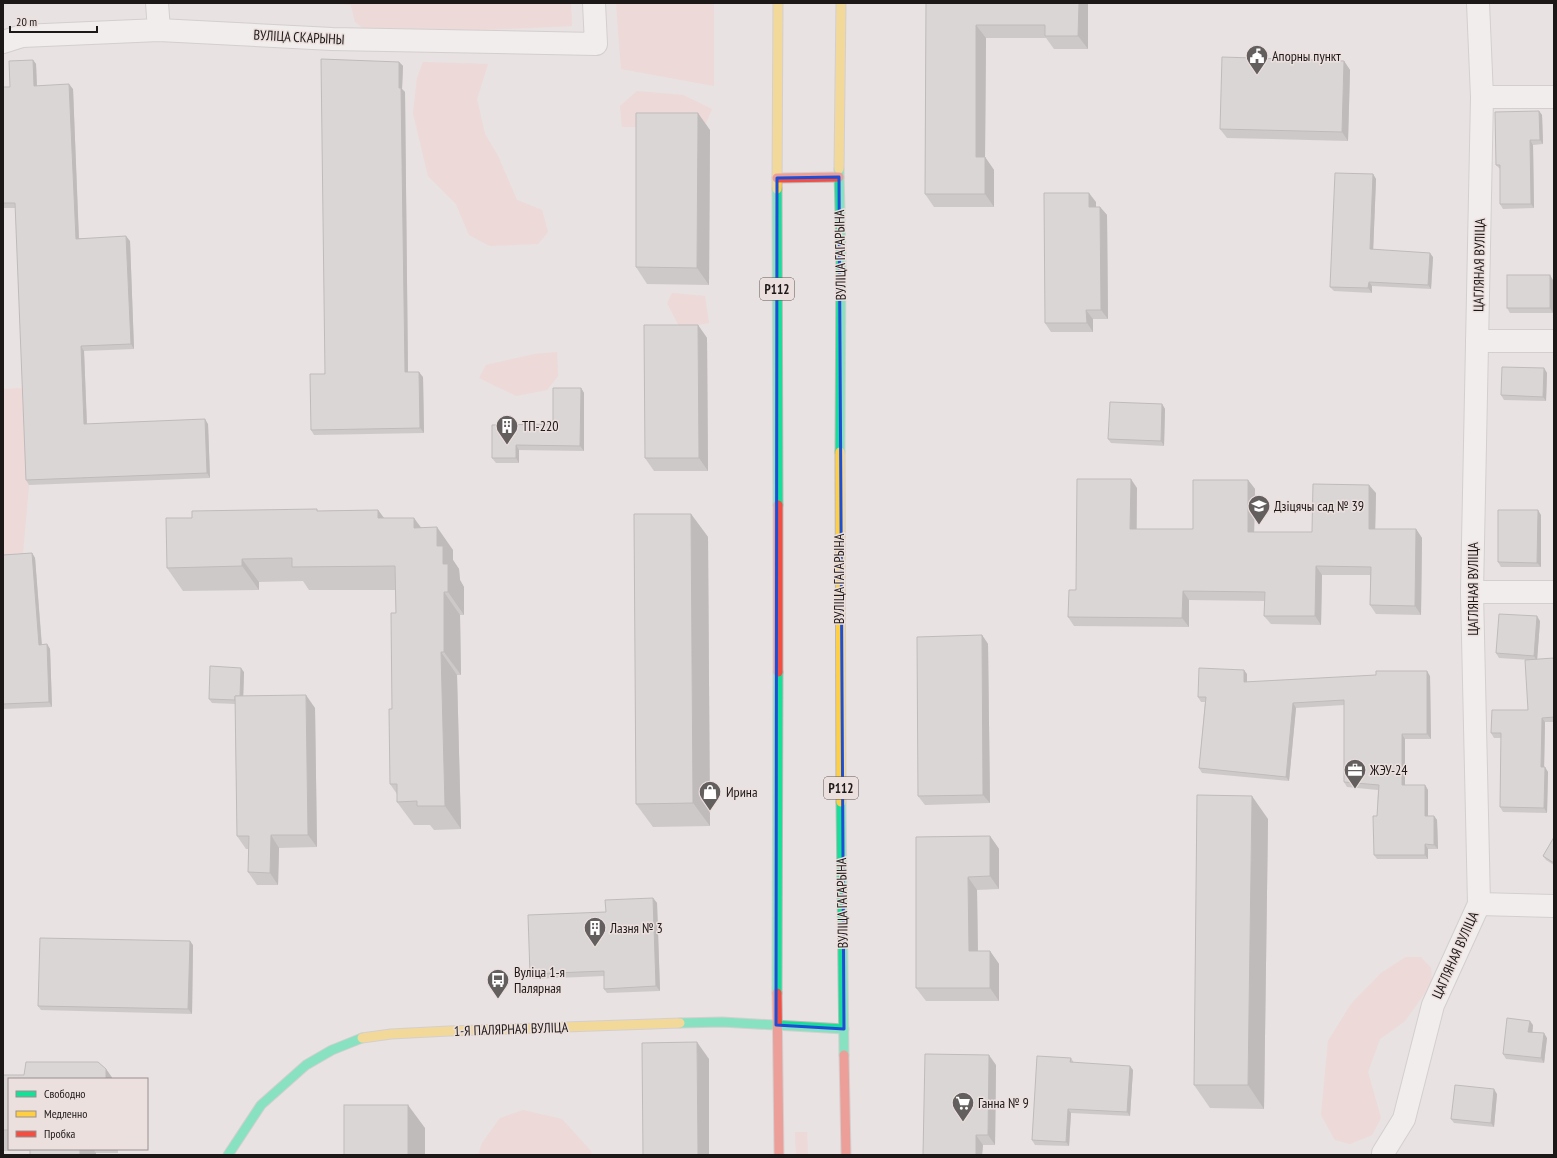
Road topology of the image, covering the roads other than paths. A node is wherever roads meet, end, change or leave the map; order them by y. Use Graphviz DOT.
graph roads {
  1 [pos="157,3"];
  2 [pos="594,3"];
  3 [pos="778,3"];
  4 [pos="841,3"];
  5 [pos="1478,3"];
  6 [pos="159,30"];
  7 [pos="3,42"];
  8 [pos="1554,97"];
  9 [pos="1482,98"];
  10 [pos="839,177"];
  11 [pos="777,178"];
  12 [pos="1477,341"];
  13 [pos="1554,341"];
  14 [pos="1472,592"];
  15 [pos="1554,592"];
  16 [pos="1478,904"];
  17 [pos="1554,906"];
  18 [pos="776,1025"];
  19 [pos="844,1028"];
  20 [pos="228,1155"];
  21 [pos="779,1155"];
  22 [pos="846,1155"];
  23 [pos="1383,1155"];
  1 -- 6 [label="street"];
  2 -- 6 [label="street, ВУЛІЦА СКАРЫНЫ"];
  3 -- 11 [label="main road, Р112"];
  4 -- 10 [label="main road, ВУЛІЦА ГАГАРЫНА / Р112"];
  5 -- 9 [label="street, ЦАГЛЯНАЯ ВУЛІЦА"];
  6 -- 7 [label="street, ВУЛІЦА СКАРЫНЫ"];
  8 -- 9 [label="street"];
  9 -- 12 [label="street, ЦАГЛЯНАЯ ВУЛІЦА"];
  10 -- 11 [label="main road"];
  10 -- 19 [label="main road, ВУЛІЦА ГАГАРЫНА / Р112"];
  11 -- 18 [label="main road, Р112"];
  12 -- 13 [label="street"];
  12 -- 14 [label="street, ЦАГЛЯНАЯ ВУЛІЦА"];
  14 -- 15 [label="street"];
  14 -- 16 [label="street, ЦАГЛЯНАЯ ВУЛІЦА"];
  16 -- 17 [label="street"];
  16 -- 23 [label="street, ЦАГЛЯНАЯ ВУЛІЦА"];
  18 -- 19 [label="main road, 1-Я ПАЛЯРНАЯ ВУЛІЦА"];
  18 -- 20 [label="main road, 1-Я ПАЛЯРНАЯ ВУЛІЦА"];
  18 -- 21 [label="main road, Р112"];
  19 -- 22 [label="main road, ВУЛІЦА ГАГАРЫНА / Р112"];
}
